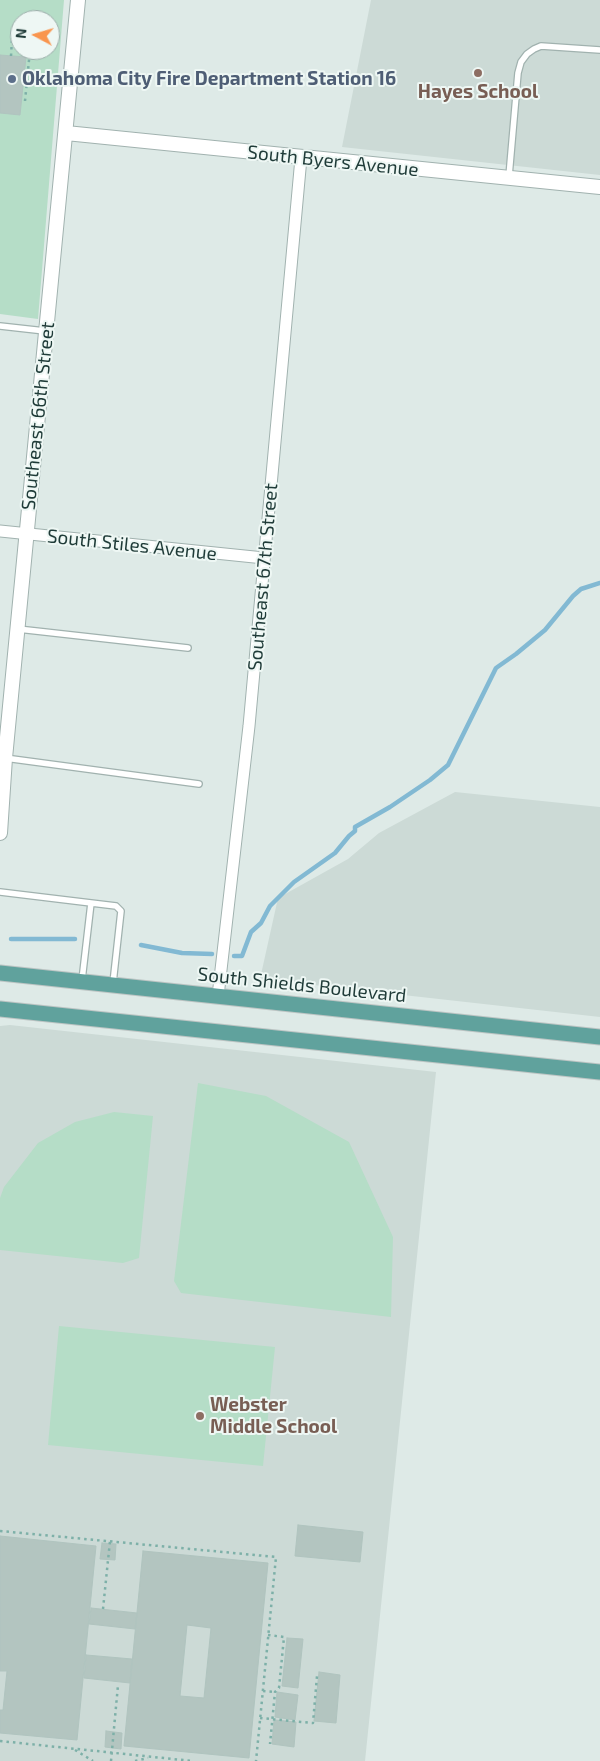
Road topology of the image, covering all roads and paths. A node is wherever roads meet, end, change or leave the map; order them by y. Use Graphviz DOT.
graph roads {
  1 [pos="78,0"];
  2 [pos="600,50"];
  3 [pos="29,60"];
  4 [pos="25,101"];
  5 [pos="66,133"];
  6 [pos="301,158"];
  7 [pos="509,178"];
  8 [pos="600,187"];
  9 [pos="0,326"];
  10 [pos="47,332"];
  11 [pos="0,532"];
  12 [pos="27,534"];
  13 [pos="264,558"];
  14 [pos="18,629"];
  15 [pos="188,648"];
  16 [pos="5,758"];
  17 [pos="198,784"];
  18 [pos="0,833"];
  19 [pos="0,892"];
  20 [pos="91,903"];
  21 [pos="0,973"];
  22 [pos="82,982"];
  23 [pos="113,985"];
  24 [pos="218,996"];
  25 [pos="0,1009"];
  26 [pos="600,1037"];
  27 [pos="600,1072"];
  28 [pos="0,1531"];
  29 [pos="110,1542"];
  30 [pos="103,1609"];
  31 [pos="268,1635"];
  32 [pos="317,1676"];
  33 [pos="118,1685"];
  34 [pos="263,1691"];
  35 [pos="275,1692"];
  36 [pos="260,1718"];
  37 [pos="272,1719"];
  38 [pos="0,1741"];
  39 [pos="270,1744"];
  40 [pos="71,1749"];
  41 [pos="112,1753"];
  42 [pos="153,1758"];
  43 [pos="93,1761"];
  44 [pos="111,1761"];
  45 [pos="134,1761"];
  46 [pos="164,1761"];
  47 [pos="192,1761"];
  48 [pos="256,1761"];
  1 -- 5 [label="street, Southeast 66th Street"];
  2 -- 7 [label="lane"];
  3 -- 4 [label="path"];
  5 -- 6 [label="street, South Byers Avenue"];
  5 -- 10 [label="street, Southeast 66th Street"];
  6 -- 7 [label="street, South Byers Avenue"];
  6 -- 13 [label="street, Southeast 67th Street"];
  7 -- 8 [label="street, South Byers Avenue"];
  9 -- 10 [label="lane"];
  10 -- 12 [label="street, Southeast 66th Street"];
  11 -- 12 [label="street, South Stiles Avenue"];
  12 -- 13 [label="street, South Stiles Avenue"];
  12 -- 14 [label="street, Southeast 66th Street"];
  13 -- 24 [label="street, Southeast 67th Street"];
  14 -- 15 [label="lane"];
  14 -- 16 [label="street, Southeast 66th Street"];
  16 -- 17 [label="lane"];
  16 -- 18 [label="street, Southeast 66th Street"];
  19 -- 20 [label="lane"];
  20 -- 22 [label="lane"];
  20 -- 23 [label="lane"];
  21 -- 22 [label="main road, South Shields Boulevard"];
  22 -- 23 [label="main road, South Shields Boulevard"];
  23 -- 24 [label="main road, South Shields Boulevard"];
  24 -- 26 [label="main road, South Shields Boulevard"];
  25 -- 27 [label="main road"];
  28 -- 29 [label="path"];
  29 -- 30 [label="path"];
  29 -- 31 [label="path"];
  31 -- 34 [label="path"];
  31 -- 35 [label="path"];
  32 -- 37 [label="path"];
  33 -- 41 [label="path"];
  34 -- 35 [label="path"];
  34 -- 36 [label="path"];
  35 -- 37 [label="path"];
  36 -- 37 [label="path"];
  36 -- 48 [label="path"];
  37 -- 39 [label="path"];
  38 -- 40 [label="path"];
  40 -- 41 [label="path"];
  40 -- 43 [label="path"];
  41 -- 42 [label="path"];
  41 -- 44 [label="path"];
  42 -- 45 [label="path"];
  42 -- 46 [label="path"];
  42 -- 47 [label="path"];
}
